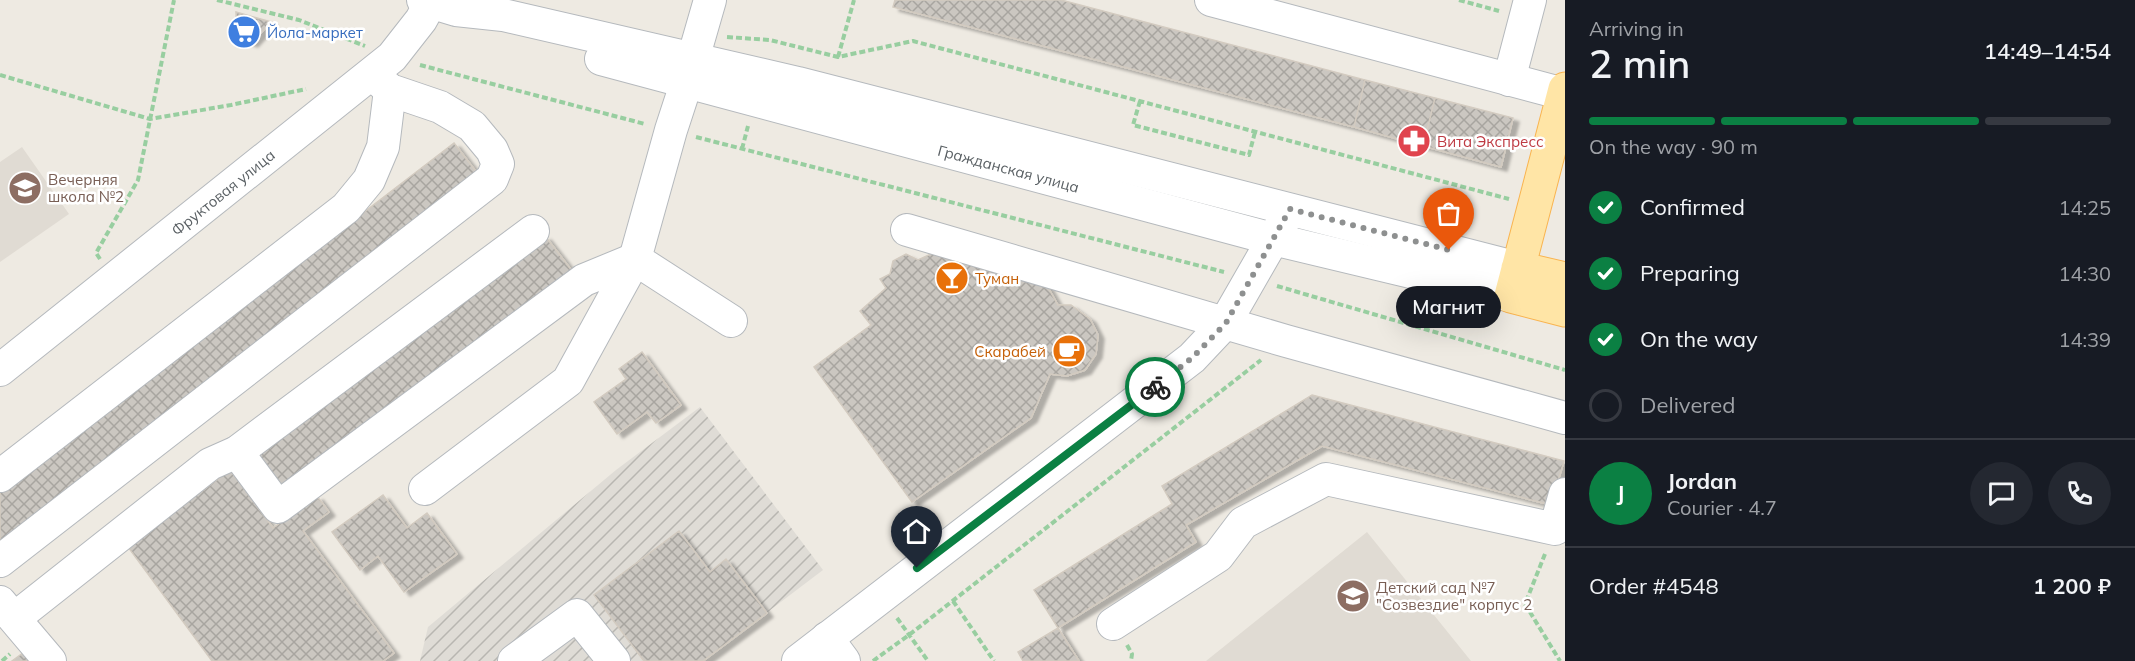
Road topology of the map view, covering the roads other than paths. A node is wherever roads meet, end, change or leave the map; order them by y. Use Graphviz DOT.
graph roads {
  1 [pos="710,0"];
  2 [pos="1211,0"];
  3 [pos="436,4"];
  4 [pos="1528,9"];
  5 [pos="690,70"];
  6 [pos="384,74"];
  7 [pos="1509,80"];
  8 [pos="1564,91"];
  9 [pos="1290,209"];
  10 [pos="907,230"];
  11 [pos="533,231"];
  12 [pos="1273,239"];
  13 [pos="636,259"];
  14 [pos="1565,279"];
  15 [pos="1514,282"];
  16 [pos="1565,310"];
  17 [pos="731,321"];
  18 [pos="1226,323"];
  19 [pos="0,370"];
  20 [pos="1565,418"];
  21 [pos="237,452"];
  22 [pos="0,476"];
  23 [pos="425,489"];
  24 [pos="1565,494"];
  25 [pos="0,561"];
  26 [pos="7,610"];
  27 [pos="1113,624"];
  28 [pos="835,650"];
  29 [pos="50,661"];
  30 [pos="514,661"];
  31 [pos="614,661"];
  32 [pos="798,661"];
  1 -- 5 [label="street"];
  2 -- 7 [label="street"];
  3 -- 5 [label="street, Гражданская улица"];
  3 -- 6 [label="street, Фруктовая улица"];
  4 -- 7 [label="street"];
  5 -- 9 [label="street, Гражданская улица"];
  5 -- 12 [label="street, Гражданская улица"];
  5 -- 13 [label="street"];
  6 -- 19 [label="street, Фруктовая улица"];
  6 -- 22 [label="street"];
  6 -- 25 [label="street"];
  7 -- 8 [label="street"];
  8 -- 15 [label="main road"];
  9 -- 12 [label="street"];
  9 -- 15 [label="street, Гражданская улица"];
  10 -- 18 [label="street"];
  11 -- 21 [label="street"];
  12 -- 15 [label="street, Гражданская улица"];
  12 -- 18 [label="street"];
  13 -- 17 [label="street"];
  13 -- 21 [label="street"];
  13 -- 23 [label="street"];
  14 -- 15 [label="main road, Гражданская улица"];
  15 -- 16 [label="main road, Гражданская улица"];
  18 -- 20 [label="street"];
  18 -- 28 [label="street"];
  21 -- 26 [label="street"];
  24 -- 27 [label="street"];
  26 -- 29 [label="street"];
  28 -- 32 [label="street"];
  30 -- 31 [label="street"];
}
